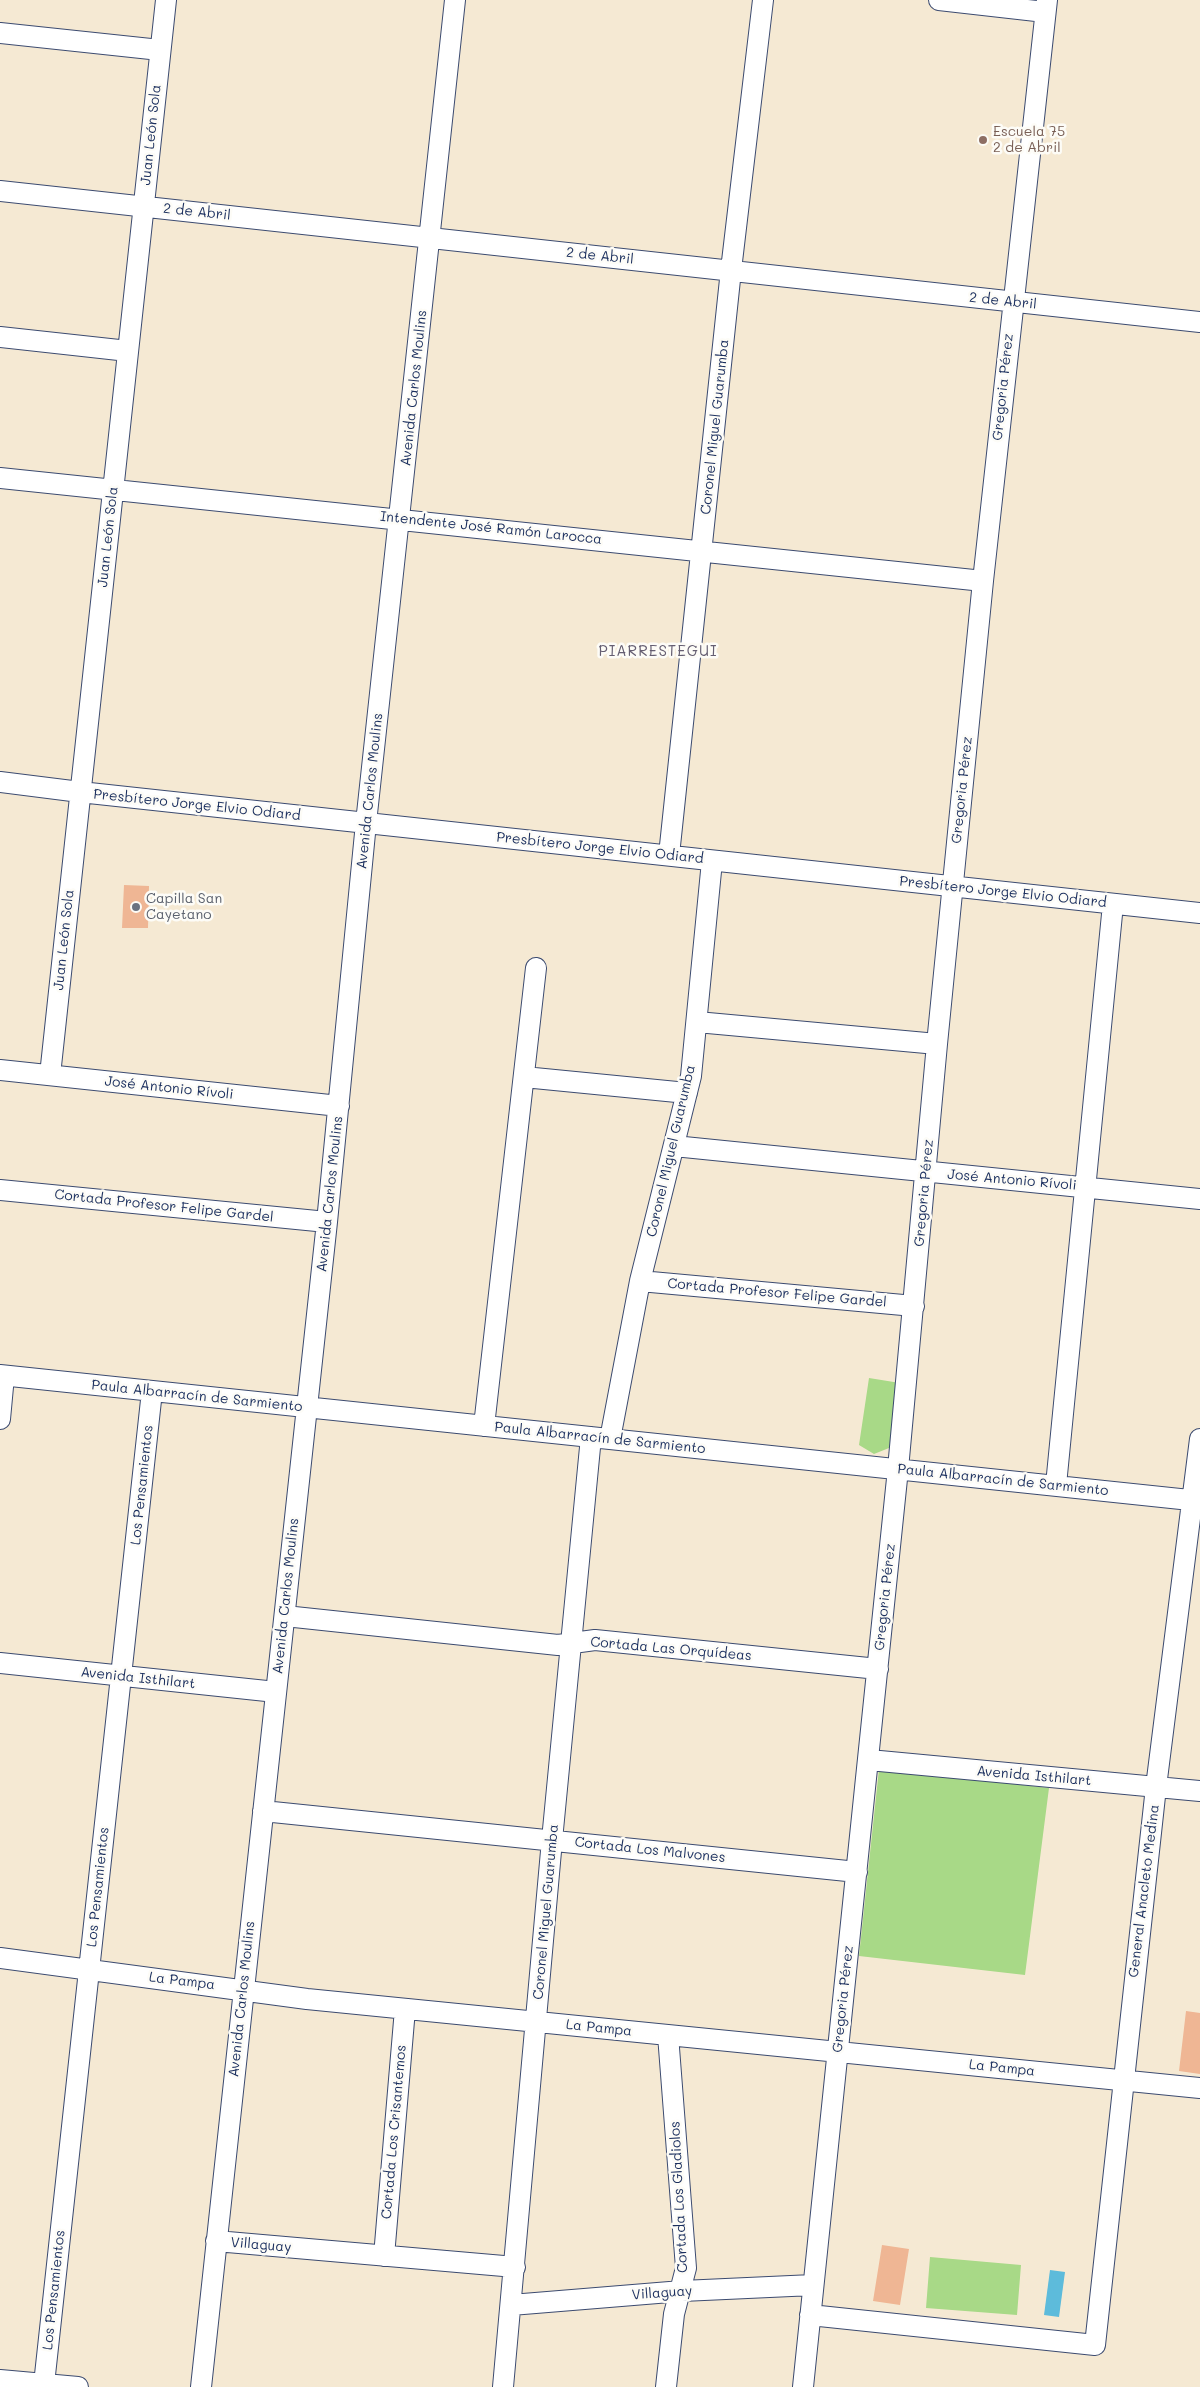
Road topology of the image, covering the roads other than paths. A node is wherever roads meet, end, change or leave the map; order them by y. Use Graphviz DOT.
graph roads {
  1 [pos="166,0"];
  2 [pos="455,0"];
  3 [pos="763,0"];
  4 [pos="939,0"];
  5 [pos="1046,6"];
  6 [pos="0,33"];
  7 [pos="160,50"];
  8 [pos="0,191"];
  9 [pos="143,206"];
  10 [pos="430,237"];
  11 [pos="731,270"];
  12 [pos="1012,302"];
  13 [pos="1200,322"];
  14 [pos="0,337"];
  15 [pos="128,351"];
  16 [pos="0,478"];
  17 [pos="114,488"];
  18 [pos="400,519"];
  19 [pos="702,550"];
  20 [pos="982,581"];
  21 [pos="0,782"];
  22 [pos="80,792"];
  23 [pos="366,823"];
  24 [pos="670,855"];
  25 [pos="712,860"];
  26 [pos="952,887"];
  27 [pos="1113,904"];
  28 [pos="1200,913"];
  29 [pos="536,968"];
  30 [pos="697,1022"];
  31 [pos="937,1044"];
  32 [pos="0,1074"];
  33 [pos="50,1074"];
  34 [pos="524,1077"];
  35 [pos="687,1092"];
  36 [pos="339,1106"];
  37 [pos="674,1146"];
  38 [pos="926,1172"];
  39 [pos="1086,1187"];
  40 [pos="0,1190"];
  41 [pos="1200,1199"];
  42 [pos="327,1222"];
  43 [pos="640,1281"];
  44 [pos="914,1306"];
  45 [pos="2,1375"];
  46 [pos="152,1391"];
  47 [pos="306,1407"];
  48 [pos="0,1419"];
  49 [pos="484,1426"];
  50 [pos="600,1438"];
  51 [pos="1200,1439"];
  52 [pos="898,1469"];
  53 [pos="1056,1485"];
  54 [pos="1197,1506"];
  55 [pos="285,1616"];
  56 [pos="570,1644"];
  57 [pos="0,1663"];
  58 [pos="878,1669"];
  59 [pos="121,1676"];
  60 [pos="276,1692"];
  61 [pos="869,1760"];
  62 [pos="1156,1787"];
  63 [pos="1200,1792"];
  64 [pos="263,1811"];
  65 [pos="552,1840"];
  66 [pos="857,1872"];
  67 [pos="0,1958"];
  68 [pos="89,1970"];
  69 [pos="243,1989"];
  70 [pos="405,2009"];
  71 [pos="537,2022"];
  72 [pos="668,2035"];
  73 [pos="837,2052"];
  74 [pos="1122,2080"];
  75 [pos="1200,2088"];
  76 [pos="216,2241"];
  77 [pos="384,2256"];
  78 [pos="515,2267"];
  79 [pos="813,2285"];
  80 [pos="682,2291"];
  81 [pos="511,2306"];
  82 [pos="810,2315"];
  83 [pos="0,2380"];
  84 [pos="44,2384"];
  85 [pos="78,2387"];
  86 [pos="201,2387"];
  87 [pos="503,2387"];
  88 [pos="666,2387"];
  89 [pos="803,2387"];
  1 -- 7 [label="street, Juan León Sola"];
  2 -- 10 [label="street, Avenida Carlos Moulins"];
  3 -- 11 [label="street, Coronel Miguel Guarumba"];
  4 -- 5 [label="street"];
  5 -- 12 [label="street, Gregoria Pérez"];
  6 -- 7 [label="street"];
  7 -- 9 [label="street, Juan León Sola"];
  8 -- 9 [label="street, 2 de Abril"];
  9 -- 10 [label="street, 2 de Abril"];
  9 -- 15 [label="street, Juan León Sola"];
  10 -- 11 [label="street, 2 de Abril"];
  10 -- 18 [label="street, Avenida Carlos Moulins"];
  11 -- 12 [label="street, 2 de Abril"];
  11 -- 19 [label="street, Coronel Miguel Guarumba"];
  12 -- 13 [label="street, 2 de Abril"];
  12 -- 20 [label="street, Gregoria Pérez"];
  14 -- 15 [label="street"];
  15 -- 17 [label="street, Juan León Sola"];
  16 -- 17 [label="street, Intendente José Ramón Larocca"];
  17 -- 18 [label="street, Intendente José Ramón Larocca"];
  17 -- 22 [label="street, Juan León Sola"];
  18 -- 19 [label="street, Intendente José Ramón Larocca"];
  18 -- 23 [label="street, Avenida Carlos Moulins"];
  19 -- 20 [label="street, Intendente José Ramón Larocca"];
  19 -- 24 [label="street, Coronel Miguel Guarumba"];
  20 -- 26 [label="street, Gregoria Pérez"];
  21 -- 22 [label="street, Presbítero Jorge Elvio Odiard"];
  22 -- 23 [label="street, Presbítero Jorge Elvio Odiard"];
  22 -- 33 [label="street, Juan León Sola"];
  23 -- 24 [label="street, Presbítero Jorge Elvio Odiard"];
  23 -- 36 [label="street, Avenida Carlos Moulins"];
  24 -- 25 [label="street, Presbítero Jorge Elvio Odiard"];
  25 -- 26 [label="street, Presbítero Jorge Elvio Odiard"];
  25 -- 30 [label="street, Coronel Miguel Guarumba"];
  26 -- 27 [label="street, Presbítero Jorge Elvio Odiard"];
  26 -- 31 [label="street, Gregoria Pérez"];
  27 -- 28 [label="street, Presbítero Jorge Elvio Odiard"];
  27 -- 39 [label="street"];
  29 -- 34 [label="street"];
  30 -- 31 [label="street"];
  30 -- 35 [label="street, Coronel Miguel Guarumba"];
  31 -- 38 [label="street, Gregoria Pérez"];
  32 -- 33 [label="street, José Antonio Rívoli"];
  33 -- 36 [label="street, José Antonio Rívoli"];
  34 -- 35 [label="street"];
  34 -- 49 [label="street"];
  35 -- 37 [label="street, Coronel Miguel Guarumba"];
  36 -- 42 [label="street, Avenida Carlos Moulins"];
  37 -- 38 [label="street, José Antonio Rívoli"];
  37 -- 43 [label="street, Coronel Miguel Guarumba"];
  38 -- 39 [label="street, José Antonio Rívoli"];
  38 -- 44 [label="street, Gregoria Pérez"];
  39 -- 41 [label="street, José Antonio Rívoli"];
  39 -- 53 [label="street"];
  40 -- 42 [label="street, Cortada Profesor Felipe Gardel"];
  42 -- 47 [label="street, Avenida Carlos Moulins"];
  43 -- 44 [label="street, Cortada Profesor Felipe Gardel"];
  43 -- 50 [label="street, Coronel Miguel Guarumba"];
  44 -- 52 [label="street, Gregoria Pérez"];
  45 -- 46 [label="street, Paula Albarracín de Sarmiento"];
  45 -- 48 [label="street"];
  46 -- 47 [label="street, Paula Albarracín de Sarmiento"];
  46 -- 59 [label="street, Los Pensamientos"];
  47 -- 49 [label="street, Paula Albarracín de Sarmiento"];
  47 -- 55 [label="street, Avenida Carlos Moulins"];
  49 -- 50 [label="street, Paula Albarracín de Sarmiento"];
  50 -- 52 [label="street, Paula Albarracín de Sarmiento"];
  50 -- 56 [label="street, Coronel Miguel Guarumba"];
  51 -- 54 [label="street, General Anacleto Medina"];
  52 -- 53 [label="street, Paula Albarracín de Sarmiento"];
  52 -- 58 [label="street, Gregoria Pérez"];
  53 -- 54 [label="street, Paula Albarracín de Sarmiento"];
  54 -- 62 [label="street, General Anacleto Medina"];
  55 -- 56 [label="street, Cortada Las Orquídeas"];
  55 -- 60 [label="street, Avenida Carlos Moulins"];
  56 -- 58 [label="street, Cortada Las Orquídeas"];
  56 -- 65 [label="street, Coronel Miguel Guarumba"];
  57 -- 59 [label="street, Avenida Isthilart"];
  58 -- 61 [label="street, Gregoria Pérez"];
  59 -- 60 [label="street, Avenida Isthilart"];
  59 -- 68 [label="street, Los Pensamientos"];
  60 -- 64 [label="street, Avenida Carlos Moulins"];
  61 -- 62 [label="street, Avenida Isthilart"];
  61 -- 66 [label="street, Gregoria Pérez"];
  62 -- 63 [label="street, Avenida Isthilart"];
  62 -- 74 [label="street, General Anacleto Medina"];
  64 -- 65 [label="street, Cortada Los Malvones"];
  64 -- 69 [label="street, Avenida Carlos Moulins"];
  65 -- 66 [label="street, Cortada Los Malvones"];
  65 -- 71 [label="street, Coronel Miguel Guarumba"];
  66 -- 73 [label="street, Gregoria Pérez"];
  67 -- 68 [label="street, La Pampa"];
  68 -- 69 [label="street, La Pampa"];
  68 -- 84 [label="street, Los Pensamientos"];
  69 -- 70 [label="street, La Pampa"];
  69 -- 76 [label="street, Avenida Carlos Moulins"];
  70 -- 71 [label="street, La Pampa"];
  70 -- 77 [label="street, Cortada Los Crisantemos"];
  71 -- 72 [label="street, La Pampa"];
  71 -- 78 [label="street, Coronel Miguel Guarumba"];
  72 -- 73 [label="street, La Pampa"];
  72 -- 80 [label="street, Cortada Los Gladiolos"];
  73 -- 74 [label="street, La Pampa"];
  73 -- 79 [label="street, Gregoria Pérez"];
  74 -- 75 [label="street, La Pampa"];
  74 -- 82 [label="street, General Anacleto Medina"];
  76 -- 77 [label="street, Villaguay"];
  76 -- 86 [label="street, Avenida Carlos Moulins"];
  77 -- 78 [label="street, Villaguay"];
  78 -- 81 [label="street, Coronel Miguel Guarumba"];
  79 -- 80 [label="street, Villaguay"];
  79 -- 82 [label="street, Gregoria Pérez"];
  80 -- 81 [label="street, Villaguay"];
  80 -- 88 [label="street, Cortada Los Gladiolos"];
  81 -- 87 [label="street, Coronel Miguel Guarumba"];
  82 -- 89 [label="street, Gregoria Pérez"];
  83 -- 84 [label="street"];
  84 -- 85 [label="street"];
}
